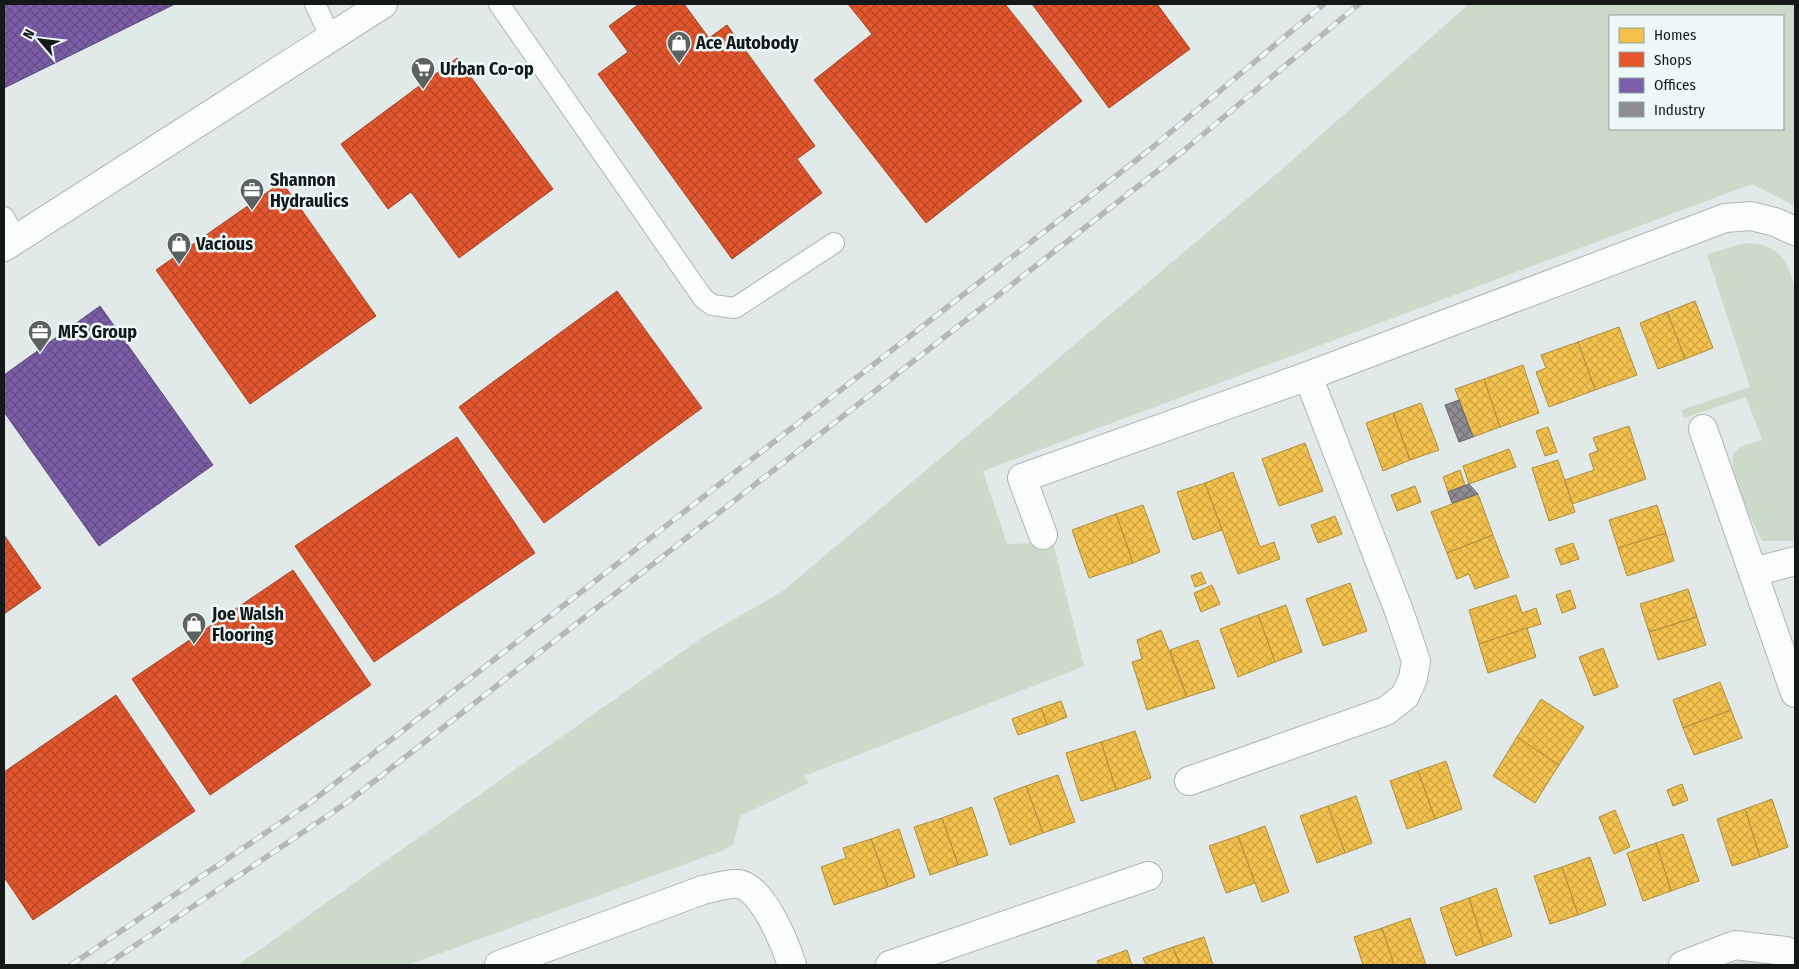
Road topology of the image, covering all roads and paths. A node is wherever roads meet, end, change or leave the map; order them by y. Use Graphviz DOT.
graph roads {
  1 [pos="315,4"];
  2 [pos="384,4"];
  3 [pos="499,4"];
  4 [pos="331,38"];
  5 [pos="1795,231"];
  6 [pos="8,234"];
  7 [pos="834,243"];
  8 [pos="1308,376"];
  9 [pos="1703,429"];
  10 [pos="1043,535"];
  11 [pos="1795,561"];
  12 [pos="1753,572"];
  13 [pos="1795,693"];
  14 [pos="1189,780"];
  15 [pos="1148,876"];
  16 [pos="1795,955"];
  17 [pos="499,965"];
  18 [pos="792,965"];
  19 [pos="890,965"];
  20 [pos="1682,965"];
  1 -- 4 [label="lane"];
  2 -- 4 [label="street"];
  3 -- 7 [label="lane"];
  4 -- 6 [label="street"];
  5 -- 8 [label="street"];
  8 -- 10 [label="street"];
  8 -- 14 [label="street"];
  9 -- 12 [label="street"];
  11 -- 12 [label="street"];
  12 -- 13 [label="street"];
  15 -- 19 [label="street"];
  16 -- 20 [label="street"];
  17 -- 18 [label="street"];
}
